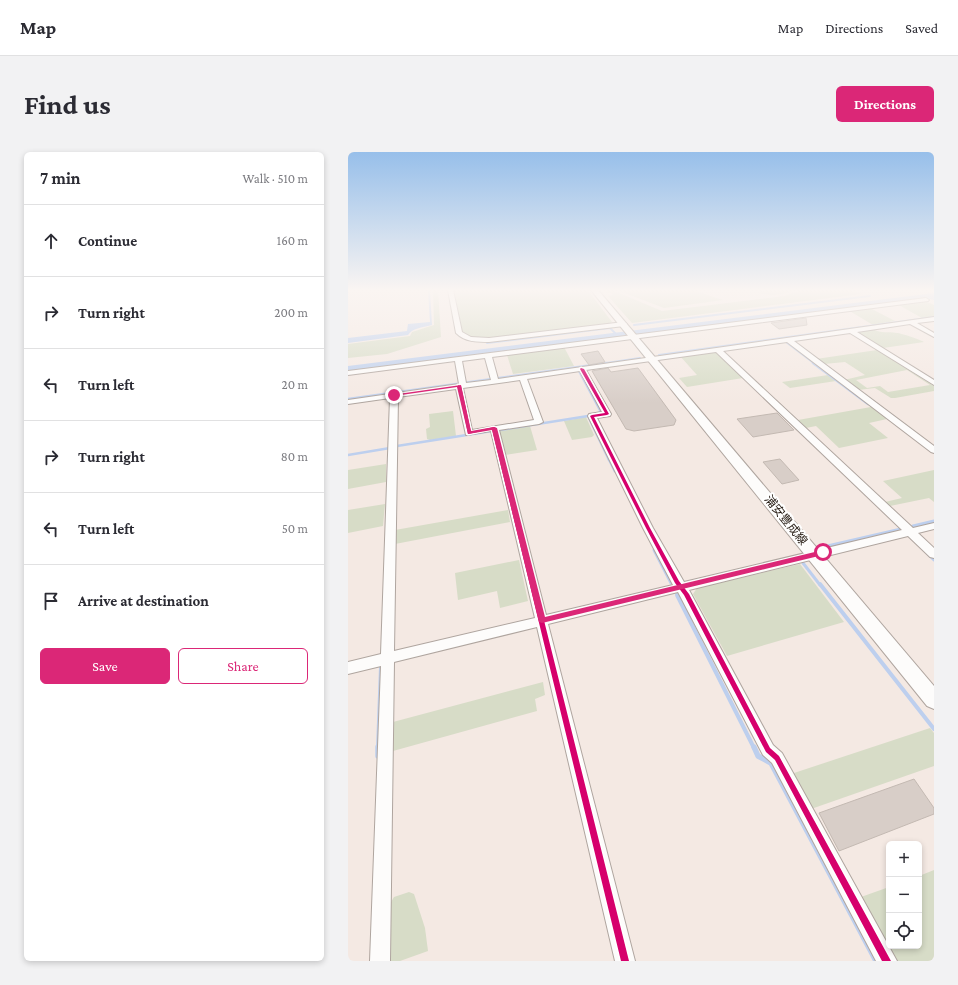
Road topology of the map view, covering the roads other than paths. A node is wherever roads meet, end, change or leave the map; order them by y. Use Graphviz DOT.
graph roads {
  1 [pos="458,328"];
  2 [pos="609,328"];
  3 [pos="627,328"];
  4 [pos="701,328"];
  5 [pos="868,328"];
  6 [pos="921,328"];
  7 [pos="851,330"];
  8 [pos="934,335"];
  9 [pos="634,336"];
  10 [pos="788,339"];
  11 [pos="718,349"];
  12 [pos="488,356"];
  13 [pos="458,359"];
  14 [pos="653,359"];
  15 [pos="582,369"];
  16 [pos="348,373"];
  17 [pos="523,377"];
  18 [pos="494,379"];
  19 [pos="934,383"];
  20 [pos="462,384"];
  21 [pos="394,395"];
  22 [pos="348,402"];
  23 [pos="494,428"];
  24 [pos="934,450"];
  25 [pos="934,526"];
  26 [pos="911,532"];
  27 [pos="934,554"];
  28 [pos="814,555"];
  29 [pos="681,587"];
  30 [pos="542,620"];
  31 [pos="387,658"];
  32 [pos="348,668"];
  33 [pos="934,700"];
  34 [pos="380,961"];
  35 [pos="625,961"];
  36 [pos="887,961"];
  1 -- 2 [label="street"];
  3 -- 9 [label="main road, 浦安豊成線"];
  4 -- 9 [label="street"];
  5 -- 7 [label="street"];
  6 -- 8 [label="street"];
  7 -- 10 [label="street"];
  7 -- 19 [label="street"];
  9 -- 12 [label="street"];
  9 -- 14 [label="main road, 浦安豊成線"];
  10 -- 11 [label="street"];
  10 -- 24 [label="street"];
  11 -- 14 [label="street"];
  11 -- 26 [label="street"];
  12 -- 13 [label="street"];
  12 -- 18 [label="street"];
  13 -- 16 [label="street"];
  13 -- 20 [label="street"];
  14 -- 15 [label="street"];
  14 -- 28 [label="main road, 浦安豊成線"];
  15 -- 17 [label="street"];
  15 -- 29 [label="street"];
  17 -- 18 [label="street"];
  17 -- 23 [label="street"];
  18 -- 20 [label="street"];
  20 -- 21 [label="street"];
  20 -- 23 [label="street"];
  21 -- 22 [label="street"];
  21 -- 31 [label="street"];
  23 -- 30 [label="street"];
  25 -- 26 [label="street"];
  26 -- 27 [label="street"];
  26 -- 28 [label="street"];
  28 -- 29 [label="street"];
  28 -- 33 [label="main road, 浦安豊成線"];
  29 -- 30 [label="street"];
  29 -- 36 [label="street"];
  30 -- 31 [label="street"];
  30 -- 35 [label="street"];
  31 -- 32 [label="street"];
  31 -- 34 [label="street"];
}
